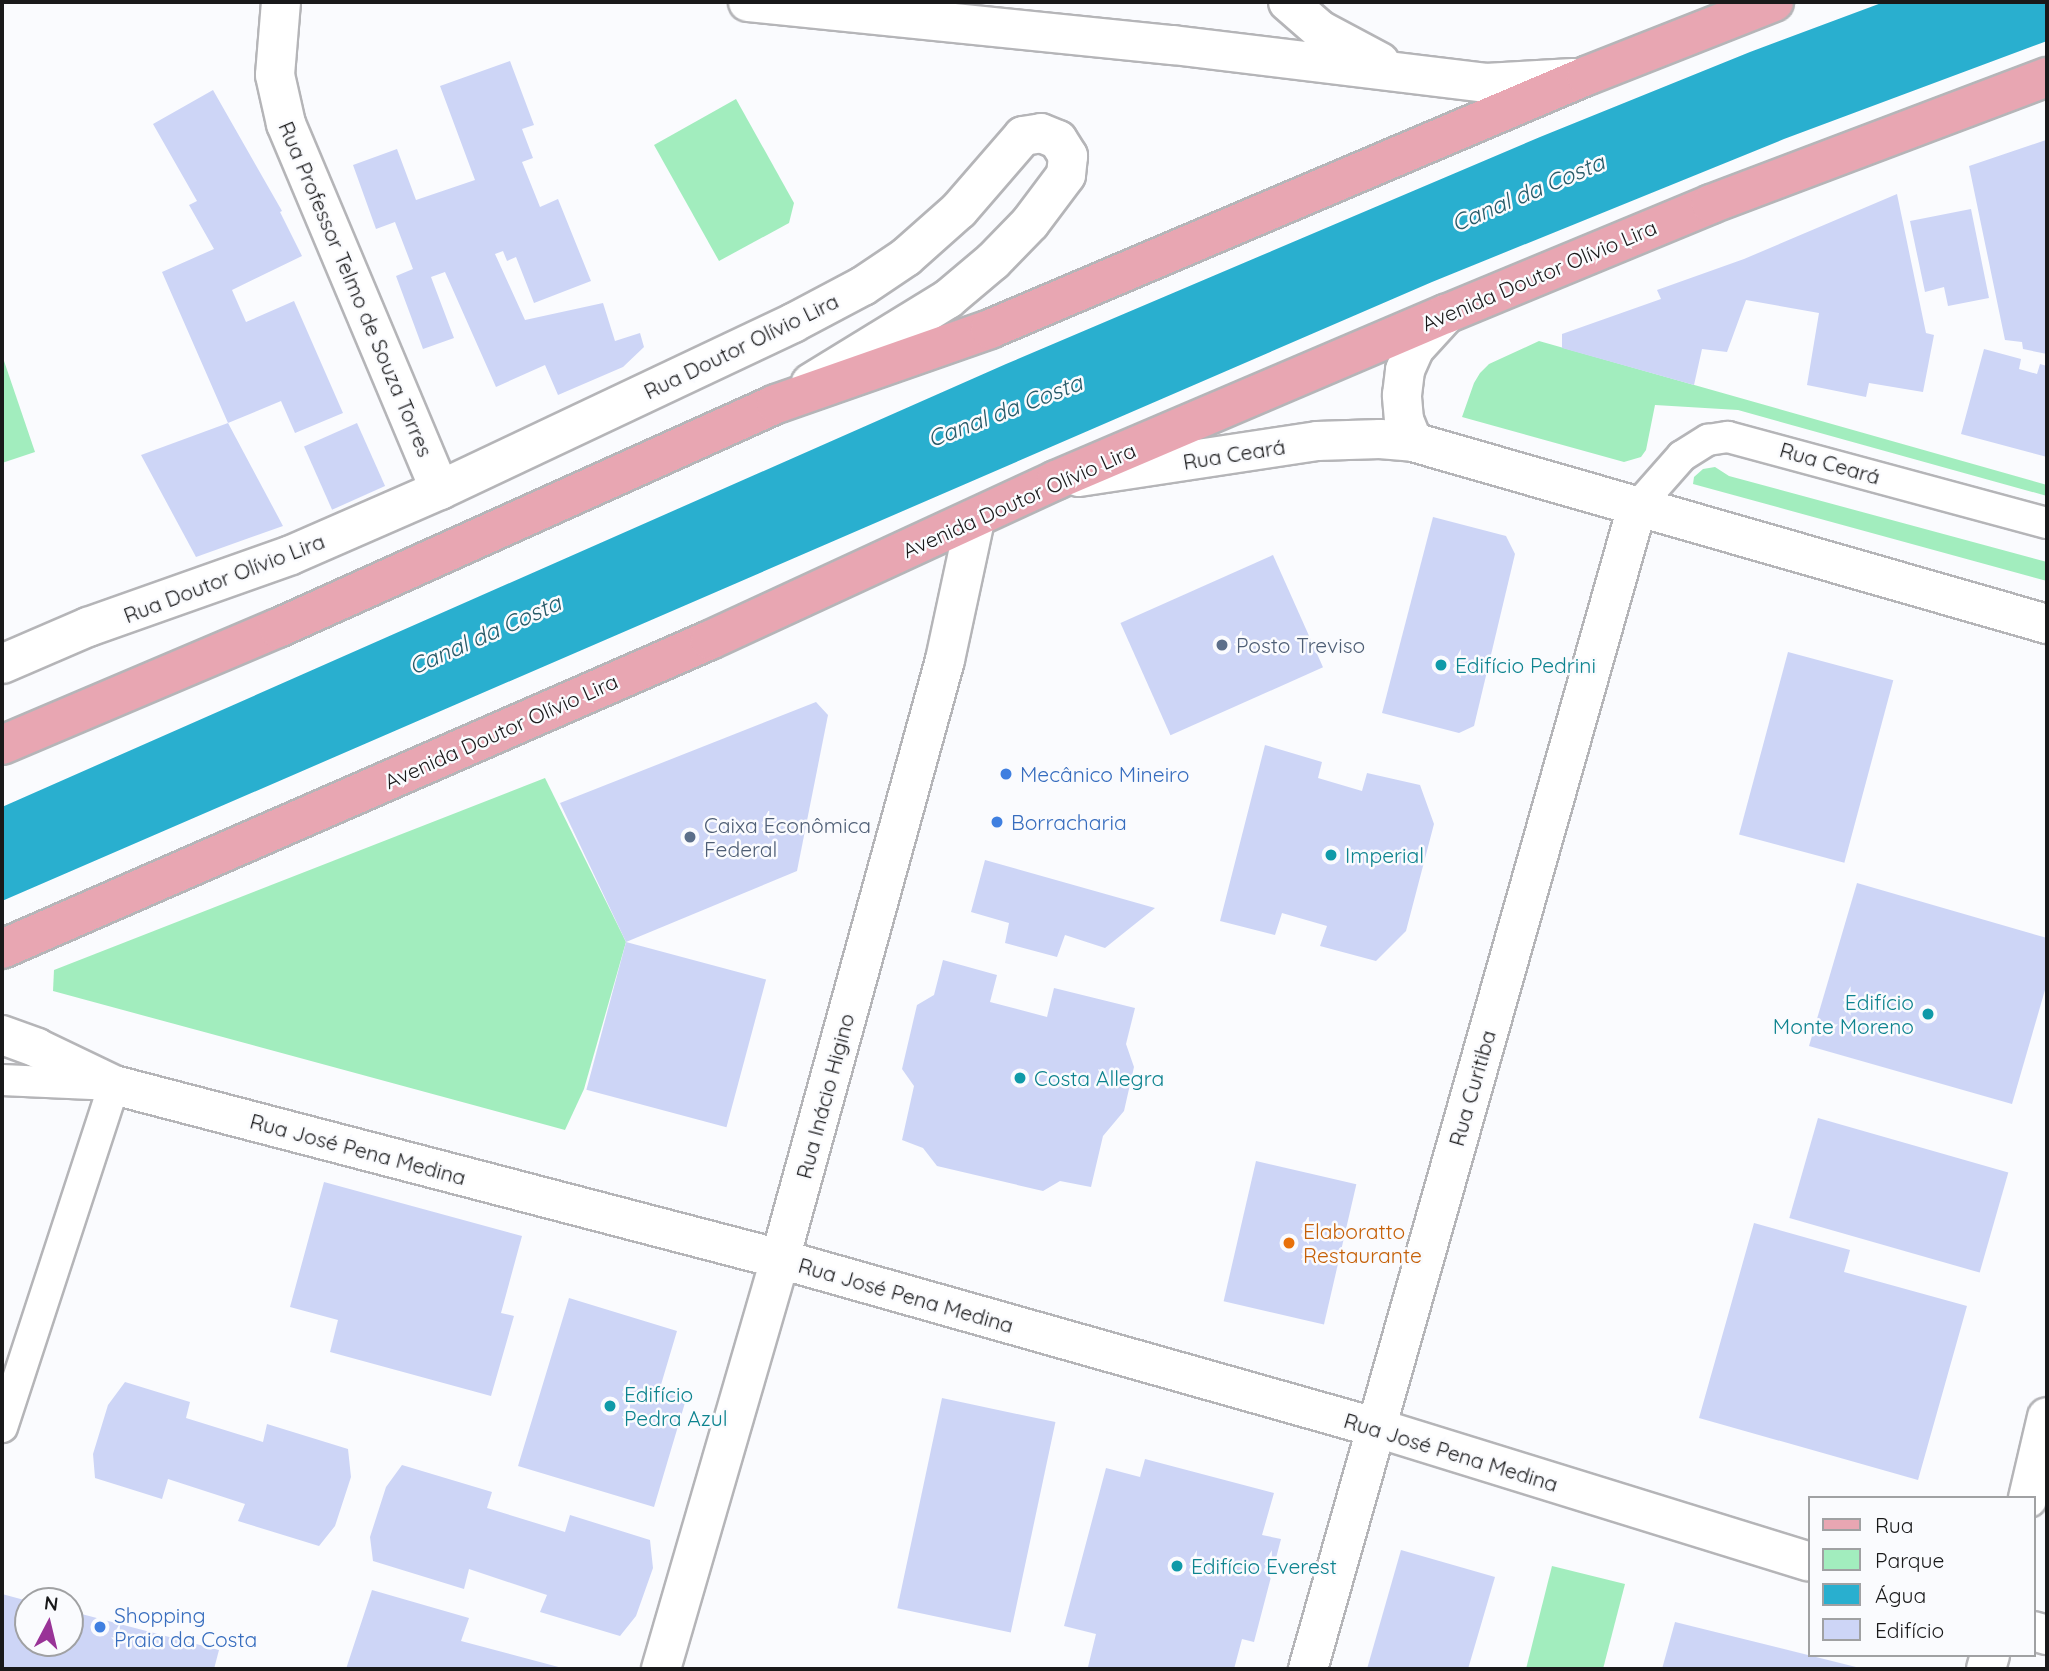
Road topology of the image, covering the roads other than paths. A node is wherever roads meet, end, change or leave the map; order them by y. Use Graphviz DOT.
graph roads {
  1 [pos="281,2"];
  2 [pos="748,2"];
  3 [pos="1288,2"];
  4 [pos="1774,2"];
  5 [pos="1586,76"];
  6 [pos="2047,77"];
  7 [pos="1436,78"];
  8 [pos="1446,314"];
  9 [pos="776,404"];
  10 [pos="1413,442"];
  11 [pos="1056,480"];
  12 [pos="440,490"];
  13 [pos="1637,507"];
  14 [pos="975,520"];
  15 [pos="2047,523"];
  16 [pos="2047,624"];
  17 [pos="2,664"];
  18 [pos="2,746"];
  19 [pos="2,949"];
  20 [pos="2,1035"];
  21 [pos="2,1080"];
  22 [pos="114,1086"];
  23 [pos="780,1259"];
  24 [pos="2047,1417"];
  25 [pos="2,1427"];
  26 [pos="1374,1427"];
  27 [pos="2028,1496"];
  28 [pos="1808,1562"];
  29 [pos="660,1669"];
  30 [pos="1308,1669"];
  1 -- 12 [label="street, Rua Professor Telmo de Souza Torres"];
  2 -- 7 [label="street"];
  3 -- 7 [label="street"];
  4 -- 5 [label="main road"];
  5 -- 7 [label="street"];
  5 -- 9 [label="main road"];
  6 -- 8 [label="main road, Avenida Doutor Olívio Lira"];
  8 -- 10 [label="street"];
  8 -- 11 [label="main road, Avenida Doutor Olívio Lira"];
  9 -- 12 [label="street, Rua Doutor Olívio Lira"];
  9 -- 18 [label="main road"];
  10 -- 11 [label="street, Rua Ceará"];
  10 -- 13 [label="street, Rua Ceará"];
  11 -- 14 [label="main road, Avenida Doutor Olívio Lira"];
  12 -- 17 [label="street, Rua Doutor Olívio Lira"];
  13 -- 15 [label="lane, Rua Ceará"];
  13 -- 16 [label="street, Rua Ceará"];
  13 -- 26 [label="street, Rua Curitiba"];
  14 -- 19 [label="main road, Avenida Doutor Olívio Lira"];
  14 -- 23 [label="street, Rua Inácio Higino"];
  20 -- 22 [label="street, Rua José Pena Medina"];
  21 -- 22 [label="lane"];
  22 -- 23 [label="street, Rua José Pena Medina"];
  22 -- 25 [label="lane"];
  23 -- 26 [label="street, Rua José Pena Medina"];
  23 -- 29 [label="street, Rua Inácio Higino"];
  24 -- 27 [label="street"];
  26 -- 28 [label="street, Rua José Pena Medina"];
  26 -- 30 [label="street, Rua Curitiba"];
}
